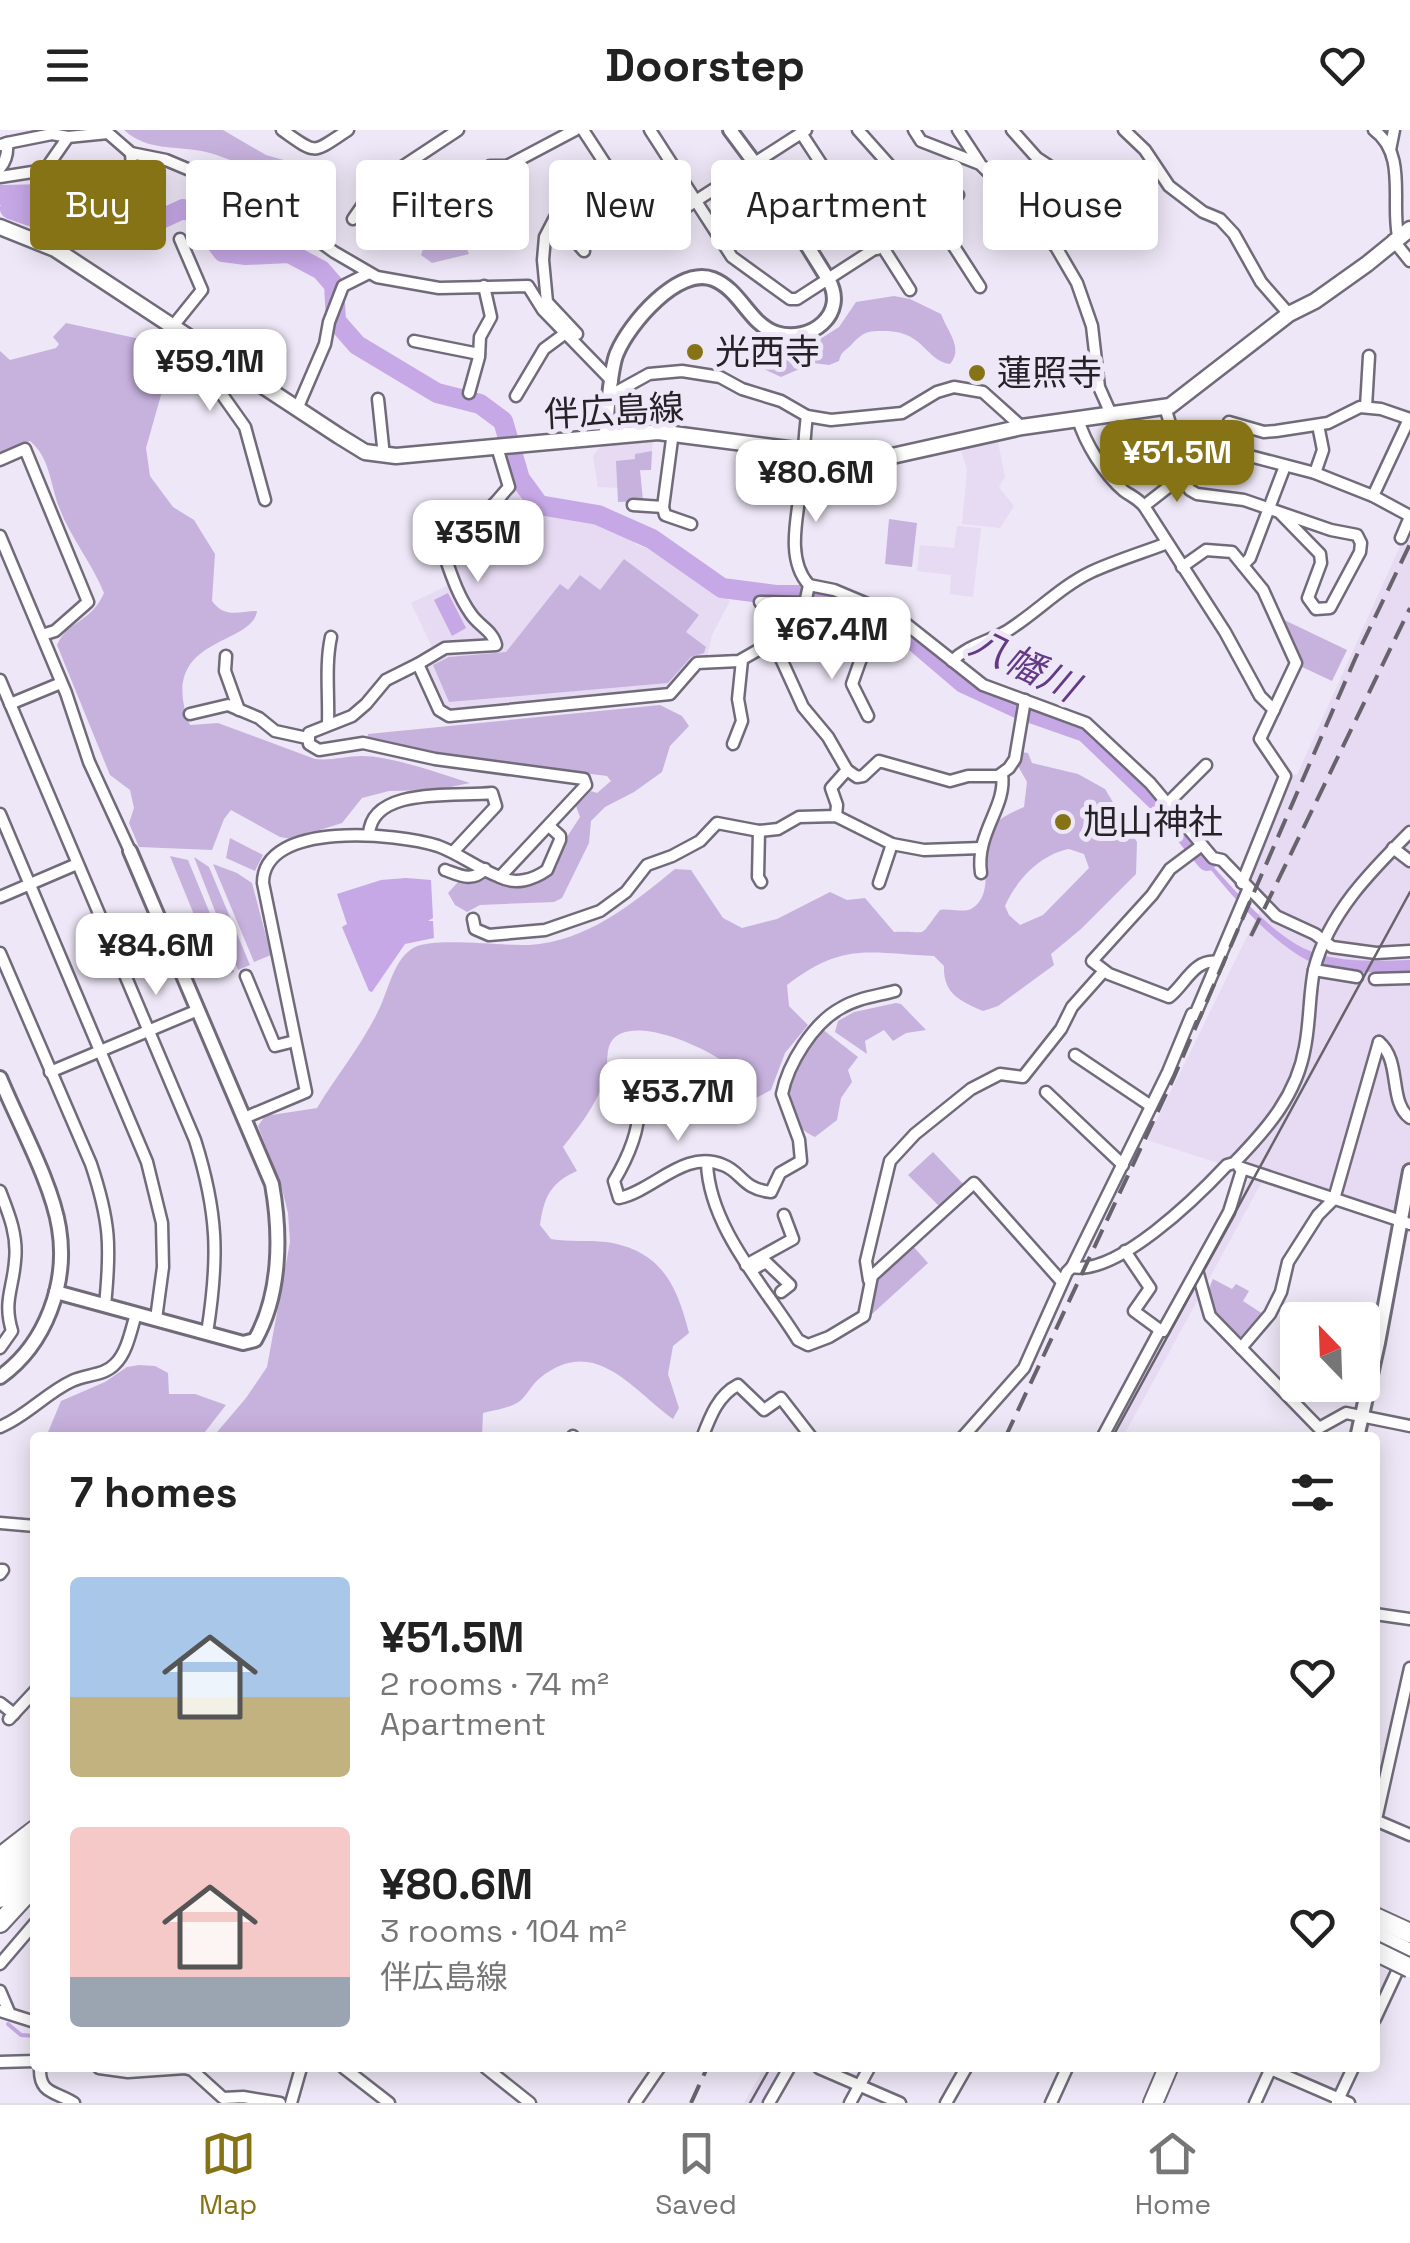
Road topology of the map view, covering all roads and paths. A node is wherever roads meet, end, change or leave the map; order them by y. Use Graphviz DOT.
graph roads {
  1 [pos="282,130"];
  2 [pos="348,130"];
  3 [pos="458,130"];
  4 [pos="575,130"];
  5 [pos="583,130"];
  6 [pos="650,130"];
  7 [pos="730,130"];
  8 [pos="858,130"];
  9 [pos="914,130"];
  10 [pos="958,130"];
  11 [pos="1012,130"];
  12 [pos="1124,130"];
  13 [pos="1374,130"];
  14 [pos="1394,130"];
  15 [pos="804,131"];
  16 [pos="68,137"];
  17 [pos="3,144"];
  18 [pos="1390,151"];
  19 [pos="131,153"];
  20 [pos="131,160"];
  21 [pos="413,160"];
  22 [pos="518,160"];
  23 [pos="753,160"];
  24 [pos="758,160"];
  25 [pos="823,160"];
  26 [pos="885,160"];
  27 [pos="1040,160"];
  28 [pos="980,164"];
  29 [pos="0,168"];
  30 [pos="0,177"];
  31 [pos="711,191"];
  32 [pos="696,201"];
  33 [pos="356,213"];
  34 [pos="352,219"];
  35 [pos="0,226"];
  36 [pos="1400,235"];
  37 [pos="30,239"];
  38 [pos="180,240"];
  39 [pos="57,250"];
  40 [pos="810,250"];
  41 [pos="877,250"];
  42 [pos="881,250"];
  43 [pos="956,250"];
  44 [pos="584,251"];
  45 [pos="1410,260"];
  46 [pos="369,273"];
  47 [pos="828,279"];
  48 [pos="484,286"];
  49 [pos="980,287"];
  50 [pos="910,290"];
  51 [pos="1289,314"];
  52 [pos="173,326"];
  53 [pos="567,332"];
  54 [pos="192,339"];
  55 [pos="414,340"];
  56 [pos="480,354"];
  57 [pos="1369,356"];
  58 [pos="594,360"];
  59 [pos="612,388"];
  60 [pos="469,393"];
  61 [pos="516,396"];
  62 [pos="378,399"];
  63 [pos="1165,406"];
  64 [pos="1366,407"];
  65 [pos="297,408"];
  66 [pos="1111,414"];
  67 [pos="806,416"];
  68 [pos="1078,419"];
  69 [pos="1410,419"];
  70 [pos="1318,425"];
  71 [pos="1022,427"];
  72 [pos="672,432"];
  73 [pos="606,436"];
  74 [pos="1175,443"];
  75 [pos="507,447"];
  76 [pos="1223,449"];
  77 [pos="804,452"];
  78 [pos="384,456"];
  79 [pos="0,460"];
  80 [pos="1285,466"];
  81 [pos="1315,473"];
  82 [pos="1178,474"];
  83 [pos="1373,496"];
  84 [pos="265,500"];
  85 [pos="633,505"];
  86 [pos="1144,506"];
  87 [pos="662,507"];
  88 [pos="1275,511"];
  89 [pos="1410,517"];
  90 [pos="691,524"];
  91 [pos="0,536"];
  92 [pos="1400,538"];
  93 [pos="1166,544"];
  94 [pos="1243,565"];
  95 [pos="1182,566"];
  96 [pos="806,595"];
  97 [pos="760,602"];
  98 [pos="42,636"];
  99 [pos="331,637"];
  100 [pos="804,640"];
  101 [pos="777,650"];
  102 [pos="226,656"];
  103 [pos="742,660"];
  104 [pos="952,661"];
  105 [pos="418,664"];
  106 [pos="0,680"];
  107 [pos="62,683"];
  108 [pos="10,704"];
  109 [pos="1023,707"];
  110 [pos="739,709"];
  111 [pos="239,710"];
  112 [pos="1274,710"];
  113 [pos="190,714"];
  114 [pos="752,716"];
  115 [pos="868,716"];
  116 [pos="328,724"];
  117 [pos="307,738"];
  118 [pos="733,744"];
  119 [pos="1206,764"];
  120 [pos="847,770"];
  121 [pos="1002,774"];
  122 [pos="1168,803"];
  123 [pos="0,814"];
  124 [pos="836,816"];
  125 [pos="550,826"];
  126 [pos="759,831"];
  127 [pos="1410,832"];
  128 [pos="369,834"];
  129 [pos="892,844"];
  130 [pos="981,848"];
  131 [pos="1197,848"];
  132 [pos="1394,848"];
  133 [pos="130,851"];
  134 [pos="453,852"];
  135 [pos="1410,861"];
  136 [pos="77,864"];
  137 [pos="485,869"];
  138 [pos="445,870"];
  139 [pos="981,873"];
  140 [pos="500,877"];
  141 [pos="761,882"];
  142 [pos="879,883"];
  143 [pos="30,885"];
  144 [pos="1244,894"];
  145 [pos="0,897"];
  146 [pos="474,920"];
  147 [pos="1323,948"];
  148 [pos="1410,952"];
  149 [pos="0,953"];
  150 [pos="1218,962"];
  151 [pos="1315,968"];
  152 [pos="1104,971"];
  153 [pos="246,976"];
  154 [pos="1357,976"];
  155 [pos="1410,978"];
  156 [pos="1375,979"];
  157 [pos="895,991"];
  158 [pos="198,1010"];
  159 [pos="148,1031"];
  160 [pos="296,1041"];
  161 [pos="99,1052"];
  162 [pos="1074,1055"];
  163 [pos="696,1070"];
  164 [pos="50,1072"];
  165 [pos="0,1079"];
  166 [pos="1046,1092"];
  167 [pos="1151,1106"];
  168 [pos="244,1118"];
  169 [pos="1410,1118"];
  170 [pos="707,1163"];
  171 [pos="1123,1165"];
  172 [pos="1238,1167"];
  173 [pos="1410,1171"];
  174 [pos="2,1200"];
  175 [pos="1334,1200"];
  176 [pos="784,1216"];
  177 [pos="1405,1222"];
  178 [pos="1125,1252"];
  179 [pos="1072,1267"];
  180 [pos="748,1268"];
  181 [pos="1197,1270"];
  182 [pos="0,1272"];
  183 [pos="14,1272"];
  184 [pos="869,1280"];
  185 [pos="1062,1282"];
  186 [pos="56,1292"];
  187 [pos="781,1292"];
  188 [pos="104,1306"];
  189 [pos="136,1314"];
  190 [pos="156,1319"];
  191 [pos="1160,1330"];
  192 [pos="207,1333"];
  193 [pos="0,1348"];
  194 [pos="1242,1348"];
  195 [pos="0,1378"];
  196 [pos="1362,1416"];
  197 [pos="0,1426"];
  198 [pos="1410,1426"];
  199 [pos="704,1432"];
  200 [pos="807,1432"];
  201 [pos="967,1432"];
  202 [pos="1105,1432"];
  203 [pos="1358,1432"];
  204 [pos="0,1523"];
  205 [pos="30,1526"];
  206 [pos="1380,1615"];
  207 [pos="1410,1619"];
  208 [pos="1410,1668"];
  209 [pos="30,1696"];
  210 [pos="0,1703"];
  211 [pos="1380,1800"];
  212 [pos="1380,1824"];
  213 [pos="30,1834"];
  214 [pos="1410,1835"];
  215 [pos="30,1850"];
  216 [pos="0,1857"];
  217 [pos="30,1870"];
  218 [pos="0,1877"];
  219 [pos="30,1896"];
  220 [pos="0,1898"];
  221 [pos="1380,1920"];
  222 [pos="12,1932"];
  223 [pos="1410,1933"];
  224 [pos="1380,1941"];
  225 [pos="1380,1952"];
  226 [pos="1409,1957"];
  227 [pos="0,1964"];
  228 [pos="0,1991"];
  229 [pos="1380,2011"];
  230 [pos="4,2012"];
  231 [pos="30,2020"];
  232 [pos="30,2061"];
  233 [pos="0,2062"];
  234 [pos="40,2072"];
  235 [pos="194,2072"];
  236 [pos="299,2072"];
  237 [pos="349,2072"];
  238 [pos="491,2072"];
  239 [pos="655,2072"];
  240 [pos="786,2072"];
  241 [pos="829,2072"];
  242 [pos="867,2072"];
  243 [pos="964,2072"];
  244 [pos="1064,2072"];
  245 [pos="1166,2072"];
  246 [pos="1268,2072"];
  247 [pos="1278,2072"];
  248 [pos="1352,2072"];
  249 [pos="860,2085"];
  250 [pos="1342,2102"];
  251 [pos="74,2103"];
  252 [pos="280,2103"];
  253 [pos="291,2103"];
  254 [pos="389,2103"];
  255 [pos="530,2103"];
  256 [pos="635,2103"];
  257 [pos="769,2103"];
  258 [pos="850,2103"];
  259 [pos="900,2103"];
  260 [pos="946,2103"];
  261 [pos="1051,2103"];
  262 [pos="1152,2103"];
  263 [pos="1255,2103"];
  1 -- 2 [label="street"];
  3 -- 21 [label="street"];
  4 -- 22 [label="street"];
  5 -- 32 [label="street"];
  6 -- 32 [label="street"];
  7 -- 23 [label="street"];
  8 -- 26 [label="street"];
  9 -- 28 [label="street"];
  10 -- 28 [label="street"];
  11 -- 27 [label="street"];
  12 -- 51 [label="street"];
  13 -- 18 [label="street"];
  14 -- 18 [label="street"];
  15 -- 24 [label="street"];
  15 -- 25 [label="street"];
  16 -- 17 [label="street"];
  16 -- 19 [label="street"];
  16 -- 30 [label="street"];
  17 -- 29 [label="street"];
  18 -- 36 [label="street"];
  19 -- 20 [label="street"];
  19 -- 46 [label="street"];
  28 -- 66 [label="street"];
  31 -- 32 [label="street"];
  32 -- 47 [label="street"];
  33 -- 34 [label="street"];
  35 -- 37 [label="main road, 伴広島線"];
  36 -- 45 [label="street"];
  36 -- 51 [label="main road, 伴広島線"];
  38 -- 52 [label="street"];
  39 -- 52 [label="main road, 伴広島線"];
  40 -- 47 [label="street"];
  41 -- 47 [label="street"];
  42 -- 50 [label="street"];
  43 -- 49 [label="street"];
  44 -- 58 [label="street"];
  46 -- 48 [label="street"];
  46 -- 65 [label="street"];
  47 -- 59 [label="street"];
  48 -- 53 [label="street"];
  48 -- 56 [label="street"];
  51 -- 63 [label="main road, 伴広島線"];
  52 -- 54 [label="main road, 伴広島線"];
  53 -- 58 [label="street"];
  53 -- 61 [label="street"];
  54 -- 65 [label="main road, 伴広島線"];
  54 -- 84 [label="street"];
  55 -- 56 [label="street"];
  56 -- 60 [label="street"];
  57 -- 64 [label="street"];
  58 -- 59 [label="street"];
  59 -- 67 [label="street"];
  59 -- 73 [label="street"];
  62 -- 78 [label="street"];
  63 -- 66 [label="main road, 伴広島線"];
  63 -- 74 [label="street"];
  64 -- 69 [label="street"];
  64 -- 70 [label="street"];
  65 -- 78 [label="main road, 伴広島線"];
  66 -- 68 [label="main road, 伴広島線"];
  67 -- 71 [label="street"];
  67 -- 77 [label="street"];
  68 -- 71 [label="main road, 伴広島線"];
  68 -- 86 [label="street"];
  69 -- 83 [label="street"];
  70 -- 76 [label="street"];
  70 -- 81 [label="street"];
  71 -- 77 [label="main road, 伴広島線"];
  72 -- 73 [label="main road, 伴広島線"];
  72 -- 77 [label="main road, 伴広島線"];
  72 -- 87 [label="street"];
  73 -- 75 [label="main road, 伴広島線"];
  74 -- 76 [label="street"];
  74 -- 82 [label="street"];
  75 -- 78 [label="main road, 伴広島線"];
  75 -- 105 [label="street"];
  76 -- 80 [label="street"];
  77 -- 96 [label="street"];
  79 -- 98 [label="street"];
  80 -- 81 [label="street"];
  80 -- 88 [label="street"];
  81 -- 83 [label="street"];
  82 -- 86 [label="street"];
  82 -- 88 [label="street"];
  83 -- 89 [label="street"];
  85 -- 87 [label="street"];
  86 -- 93 [label="street"];
  87 -- 90 [label="street"];
  88 -- 88 [label="street"];
  88 -- 94 [label="street"];
  89 -- 92 [label="street"];
  91 -- 98 [label="street"];
  93 -- 95 [label="street"];
  93 -- 104 [label="street"];
  94 -- 95 [label="street"];
  94 -- 112 [label="street"];
  95 -- 112 [label="street"];
  96 -- 97 [label="street"];
  96 -- 100 [label="street"];
  96 -- 104 [label="street"];
  98 -- 107 [label="street"];
  99 -- 116 [label="street"];
  100 -- 101 [label="street"];
  100 -- 115 [label="street"];
  101 -- 103 [label="street"];
  101 -- 120 [label="street"];
  102 -- 111 [label="street"];
  103 -- 105 [label="street"];
  103 -- 110 [label="street"];
  104 -- 109 [label="street"];
  105 -- 116 [label="street"];
  106 -- 108 [label="street"];
  107 -- 108 [label="street"];
  107 -- 133 [label="street"];
  108 -- 136 [label="street"];
  109 -- 121 [label="street"];
  109 -- 122 [label="street"];
  110 -- 114 [label="street"];
  110 -- 118 [label="street"];
  111 -- 113 [label="street"];
  111 -- 117 [label="street"];
  112 -- 144 [label="street"];
  116 -- 117 [label="street"];
  117 -- 125 [label="street"];
  119 -- 122 [label="street"];
  120 -- 121 [label="street"];
  120 -- 124 [label="street"];
  121 -- 130 [label="street"];
  122 -- 131 [label="street"];
  123 -- 143 [label="street"];
  124 -- 126 [label="street"];
  124 -- 129 [label="street"];
  125 -- 140 [label="street"];
  125 -- 140 [label="street"];
  126 -- 141 [label="street"];
  126 -- 146 [label="street"];
  127 -- 132 [label="street"];
  128 -- 134 [label="street"];
  128 -- 134 [label="street"];
  128 -- 160 [label="street"];
  129 -- 130 [label="street"];
  129 -- 142 [label="street"];
  130 -- 139 [label="street"];
  131 -- 144 [label="street"];
  131 -- 152 [label="street"];
  132 -- 135 [label="street"];
  132 -- 147 [label="street"];
  133 -- 158 [label="street"];
  134 -- 137 [label="street"];
  136 -- 143 [label="street"];
  136 -- 159 [label="street"];
  137 -- 138 [label="street"];
  137 -- 140 [label="street"];
  143 -- 145 [label="street"];
  143 -- 161 [label="street"];
  144 -- 147 [label="street"];
  144 -- 150 [label="street"];
  147 -- 148 [label="street"];
  147 -- 151 [label="street"];
  149 -- 164 [label="street"];
  150 -- 152 [label="street"];
  150 -- 167 [label="street"];
  151 -- 154 [label="street"];
  151 -- 172 [label="street"];
  152 -- 184 [label="street"];
  153 -- 160 [label="street"];
  155 -- 156 [label="street"];
  157 -- 170 [label="street"];
  158 -- 159 [label="street"];
  158 -- 168 [label="street"];
  159 -- 161 [label="street"];
  159 -- 192 [label="street"];
  160 -- 168 [label="street"];
  161 -- 164 [label="street"];
  161 -- 190 [label="street"];
  162 -- 167 [label="street"];
  163 -- 170 [label="street"];
  164 -- 188 [label="street"];
  165 -- 186 [label="street"];
  166 -- 171 [label="street"];
  167 -- 171 [label="street"];
  168 -- 192 [label="street"];
  169 -- 175 [label="street"];
  170 -- 180 [label="street"];
  171 -- 179 [label="street"];
  172 -- 175 [label="street"];
  172 -- 178 [label="street"];
  172 -- 181 [label="street"];
  173 -- 177 [label="street"];
  174 -- 183 [label="street"];
  175 -- 177 [label="street"];
  175 -- 194 [label="street"];
  176 -- 180 [label="street"];
  177 -- 196 [label="street"];
  178 -- 179 [label="street"];
  178 -- 191 [label="street"];
  179 -- 185 [label="street"];
  180 -- 184 [label="street"];
  180 -- 187 [label="street"];
  181 -- 191 [label="street"];
  181 -- 194 [label="street"];
  182 -- 183 [label="street"];
  183 -- 193 [label="street"];
  184 -- 185 [label="street"];
  185 -- 201 [label="street"];
  186 -- 188 [label="street"];
  186 -- 195 [label="street"];
  188 -- 189 [label="street"];
  189 -- 190 [label="street"];
  189 -- 197 [label="street"];
  190 -- 192 [label="street"];
  191 -- 202 [label="street"];
  194 -- 196 [label="street"];
  196 -- 198 [label="street"];
  196 -- 203 [label="street"];
  199 -- 200 [label="street"];
  204 -- 205 [label="street"];
  206 -- 207 [label="street"];
  208 -- 211 [label="street"];
  209 -- 210 [label="street"];
  212 -- 214 [label="street"];
  213 -- 216 [label="highway"];
  215 -- 218 [label="highway"];
  217 -- 220 [label="highway"];
  219 -- 222 [label="highway"];
  221 -- 223 [label="highway"];
  222 -- 227 [label="street"];
  224 -- 226 [label="highway"];
  225 -- 226 [label="highway, bridge"];
  226 -- 229 [label="street"];
  228 -- 230 [label="street"];
  230 -- 231 [label="street"];
  232 -- 233 [label="street"];
  234 -- 251 [label="street"];
  235 -- 252 [label="street"];
  236 -- 253 [label="street"];
  237 -- 254 [label="street"];
  238 -- 255 [label="street"];
  239 -- 256 [label="street"];
  240 -- 257 [label="street"];
  241 -- 249 [label="street"];
  242 -- 249 [label="street"];
  243 -- 260 [label="street"];
  244 -- 261 [label="street"];
  245 -- 262 [label="highway"];
  246 -- 263 [label="street"];
  247 -- 250 [label="street"];
  248 -- 250 [label="street"];
  249 -- 258 [label="street"];
  249 -- 259 [label="street"];
}
